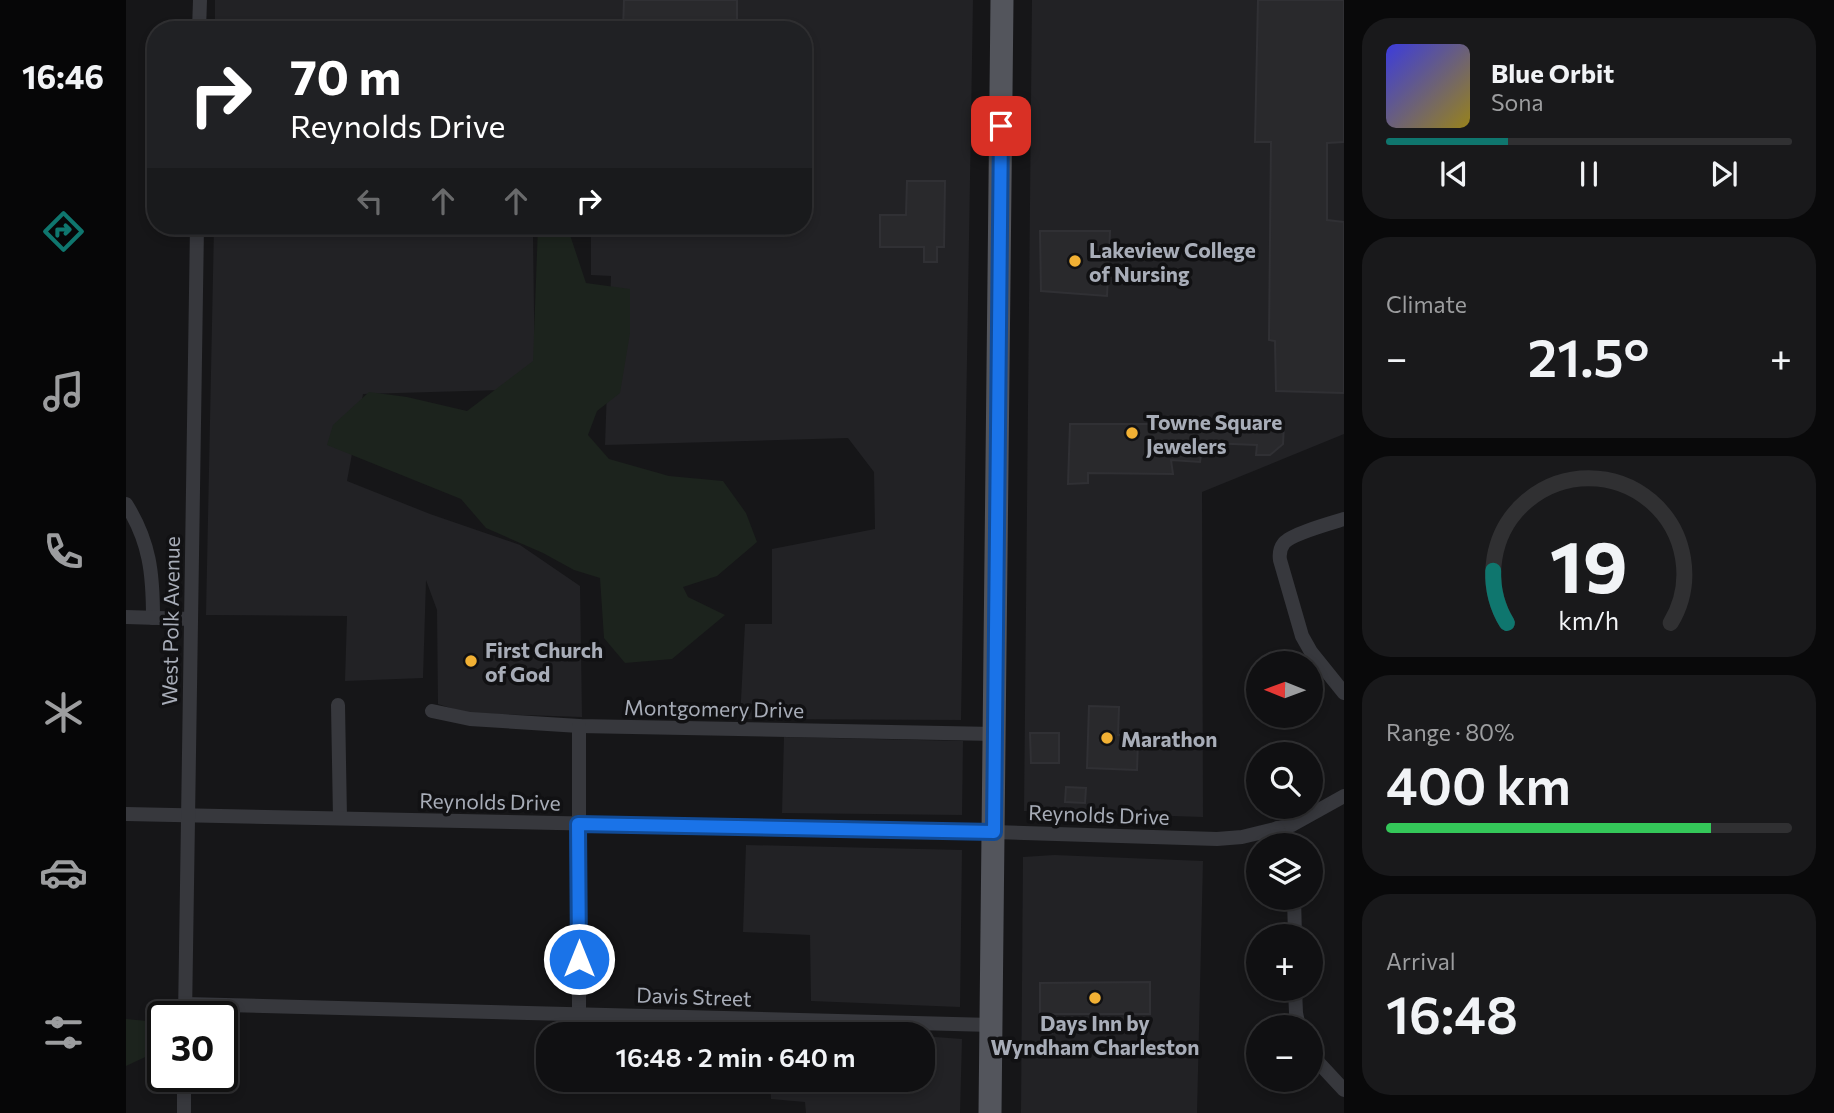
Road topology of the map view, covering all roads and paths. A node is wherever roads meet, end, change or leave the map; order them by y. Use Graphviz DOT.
graph roads {
  1 [pos="200,0"];
  2 [pos="1002,0"];
  3 [pos="199,21"];
  4 [pos="197,235"];
  5 [pos="126,504"];
  6 [pos="1344,519"];
  7 [pos="126,617"];
  8 [pos="153,618"];
  9 [pos="191,619"];
  10 [pos="1344,693"];
  11 [pos="338,705"];
  12 [pos="432,712"];
  13 [pos="579,726"];
  14 [pos="995,734"];
  15 [pos="1344,796"];
  16 [pos="126,814"];
  17 [pos="188,815"];
  18 [pos="340,818"];
  19 [pos="578,824"];
  20 [pos="1277,828"];
  21 [pos="994,832"];
  22 [pos="1279,833"];
  23 [pos="185,1001"];
  24 [pos="238,1010"];
  25 [pos="579,1013"];
  26 [pos="992,1025"];
  27 [pos="1323,1067"];
  28 [pos="1344,1090"];
  29 [pos="184,1092"];
  30 [pos="184,1113"];
  31 [pos="990,1113"];
  1 -- 3 [label="street"];
  2 -- 14 [label="main road"];
  4 -- 9 [label="street, West Polk Avenue"];
  5 -- 8 [label="street"];
  6 -- 10 [label="street"];
  7 -- 8 [label="street"];
  8 -- 9 [label="street"];
  9 -- 17 [label="street, West Polk Avenue"];
  11 -- 18 [label="street"];
  12 -- 13 [label="street, Montgomery Drive"];
  13 -- 14 [label="street, Montgomery Drive"];
  13 -- 19 [label="street"];
  14 -- 21 [label="main road"];
  15 -- 20 [label="street, Reynolds Drive"];
  16 -- 17 [label="street, Reynolds Drive"];
  17 -- 18 [label="street, Reynolds Drive"];
  17 -- 23 [label="street, West Polk Avenue"];
  18 -- 19 [label="street, Reynolds Drive"];
  19 -- 21 [label="street, Reynolds Drive"];
  19 -- 25 [label="street"];
  20 -- 21 [label="street, Reynolds Drive"];
  20 -- 22 [label="street"];
  21 -- 26 [label="main road"];
  24 -- 25 [label="street, Davis Street"];
  25 -- 26 [label="street, Davis Street"];
  26 -- 31 [label="main road"];
  27 -- 28 [label="street"];
  29 -- 30 [label="street"];
}
